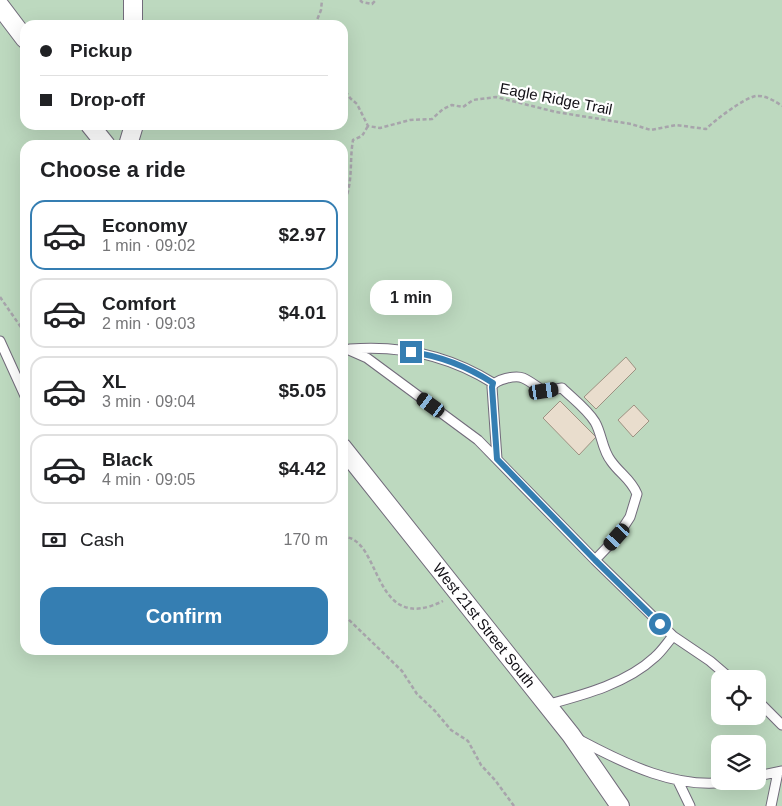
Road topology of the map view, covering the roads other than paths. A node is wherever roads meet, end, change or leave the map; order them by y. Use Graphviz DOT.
graph roads {
  1 [pos="133,0"];
  2 [pos="0,6"];
  3 [pos="133,20"];
  4 [pos="20,32"];
  5 [pos="94,130"];
  6 [pos="102,140"];
  7 [pos="0,341"];
  8 [pos="348,348"];
  9 [pos="348,349"];
  10 [pos="493,383"];
  11 [pos="20,385"];
  12 [pos="348,455"];
  13 [pos="497,459"];
  14 [pos="595,560"];
  15 [pos="673,636"];
  16 [pos="720,670"];
  17 [pos="546,705"];
  18 [pos="766,709"];
  19 [pos="782,725"];
  20 [pos="571,735"];
  21 [pos="780,772"];
  22 [pos="766,775"];
  23 [pos="678,781"];
  24 [pos="711,784"];
  25 [pos="620,806"];
  26 [pos="690,806"];
  27 [pos="771,806"];
  1 -- 3 [label="street"];
  2 -- 4 [label="street"];
  5 -- 6 [label="street"];
  7 -- 11 [label="lane"];
  8 -- 10 [label="lane"];
  9 -- 13 [label="lane"];
  10 -- 13 [label="lane"];
  10 -- 14 [label="lane"];
  12 -- 17 [label="street, West 21st Street South"];
  13 -- 14 [label="lane"];
  14 -- 15 [label="lane"];
  15 -- 16 [label="lane"];
  15 -- 17 [label="lane"];
  17 -- 20 [label="street, West 21st Street South"];
  18 -- 19 [label="lane"];
  20 -- 23 [label="lane"];
  20 -- 25 [label="street, West 21st Street South"];
  21 -- 22 [label="lane"];
  21 -- 27 [label="lane"];
  23 -- 24 [label="lane"];
  23 -- 26 [label="lane"];
}
